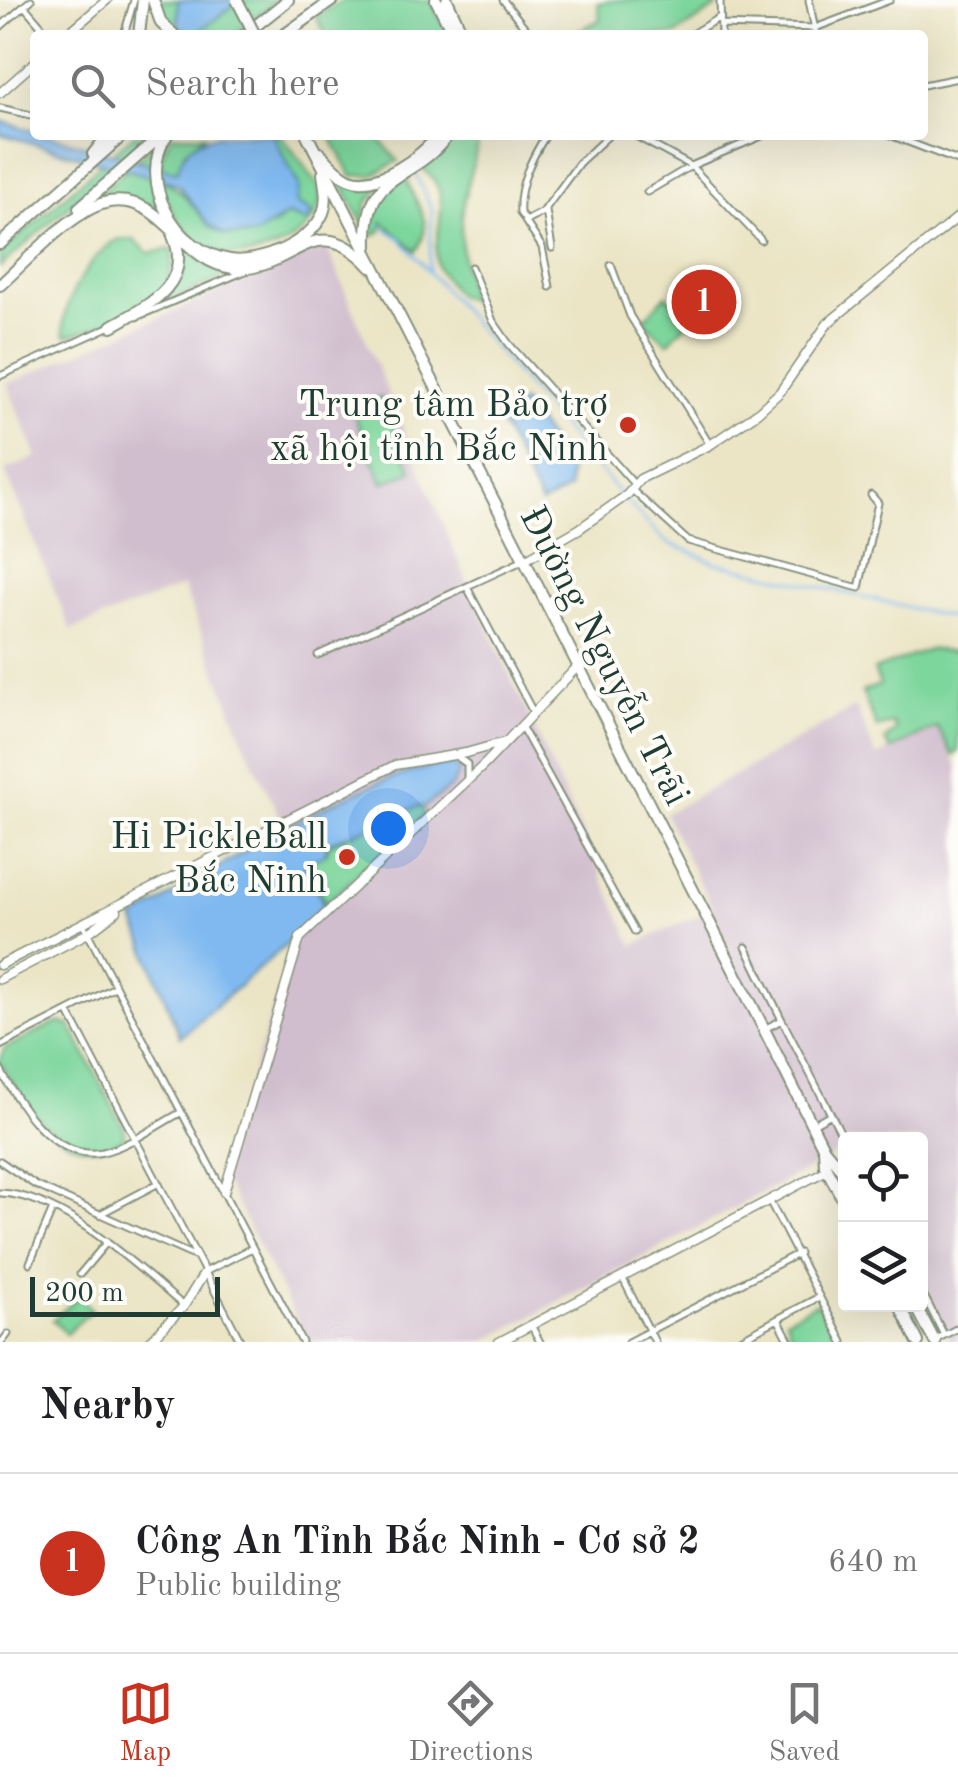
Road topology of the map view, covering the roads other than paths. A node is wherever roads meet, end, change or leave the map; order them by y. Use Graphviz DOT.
graph roads {
  1 [pos="31,0"];
  2 [pos="107,0"];
  3 [pos="134,0"];
  4 [pos="142,0"];
  5 [pos="153,0"];
  6 [pos="237,0"];
  7 [pos="288,0"];
  8 [pos="336,0"];
  9 [pos="436,0"];
  10 [pos="447,0"];
  11 [pos="503,0"];
  12 [pos="720,0"];
  13 [pos="809,0"];
  14 [pos="890,0"];
  15 [pos="24,6"];
  16 [pos="720,17"];
  17 [pos="721,26"];
  18 [pos="0,27"];
  19 [pos="46,30"];
  20 [pos="72,30"];
  21 [pos="125,30"];
  22 [pos="139,30"];
  23 [pos="169,30"];
  24 [pos="247,30"];
  25 [pos="252,30"];
  26 [pos="291,30"];
  27 [pos="451,30"];
  28 [pos="461,30"];
  29 [pos="526,30"];
  30 [pos="698,30"];
  31 [pos="721,30"];
  32 [pos="784,30"];
  33 [pos="816,30"];
  34 [pos="821,30"];
  35 [pos="30,66"];
  36 [pos="958,78"];
  37 [pos="928,84"];
  38 [pos="0,93"];
  39 [pos="0,108"];
  40 [pos="30,115"];
  41 [pos="103,140"];
  42 [pos="117,140"];
  43 [pos="159,140"];
  44 [pos="163,140"];
  45 [pos="310,140"];
  46 [pos="432,140"];
  47 [pos="444,140"];
  48 [pos="544,140"];
  49 [pos="605,140"];
  50 [pos="644,140"];
  51 [pos="752,140"];
  52 [pos="903,140"];
  53 [pos="958,161"];
  54 [pos="322,164"];
  55 [pos="692,166"];
  56 [pos="647,192"];
  57 [pos="545,208"];
  58 [pos="958,217"];
  59 [pos="523,219"];
  60 [pos="168,226"];
  61 [pos="761,240"];
  62 [pos="0,243"];
  63 [pos="552,248"];
  64 [pos="367,252"];
  65 [pos="611,266"];
  66 [pos="254,267"];
  67 [pos="471,267"];
  68 [pos="378,275"];
  69 [pos="0,278"];
  70 [pos="0,286"];
  71 [pos="550,287"];
  72 [pos="112,326"];
  73 [pos="0,376"];
  74 [pos="710,445"];
  75 [pos="631,488"];
  76 [pos="871,496"];
  77 [pos="524,560"];
  78 [pos="468,589"];
  79 [pos="318,655"];
  80 [pos="580,664"];
  81 [pos="534,714"];
  82 [pos="521,726"];
  83 [pos="506,741"];
  84 [pos="453,755"];
  85 [pos="466,779"];
  86 [pos="128,902"];
  87 [pos="82,922"];
  88 [pos="635,932"];
  89 [pos="88,933"];
  90 [pos="746,948"];
  91 [pos="1,973"];
  92 [pos="115,987"];
  93 [pos="68,1011"];
  94 [pos="782,1020"];
  95 [pos="764,1029"];
  96 [pos="0,1046"];
  97 [pos="0,1069"];
  98 [pos="181,1112"];
  99 [pos="830,1114"];
  100 [pos="811,1124"];
  101 [pos="840,1132"];
  102 [pos="132,1138"];
  103 [pos="824,1150"];
  104 [pos="0,1162"];
  105 [pos="838,1166"];
  106 [pos="827,1170"];
  107 [pos="156,1184"];
  108 [pos="838,1190"];
  109 [pos="0,1192"];
  110 [pos="224,1192"];
  111 [pos="769,1200"];
  112 [pos="52,1211"];
  113 [pos="100,1214"];
  114 [pos="107,1242"];
  115 [pos="252,1248"];
  116 [pos="799,1253"];
  117 [pos="195,1257"];
  118 [pos="30,1263"];
  119 [pos="205,1272"];
  120 [pos="80,1274"];
  121 [pos="622,1278"];
  122 [pos="819,1297"];
  123 [pos="184,1306"];
  124 [pos="902,1312"];
  125 [pos="920,1312"];
  126 [pos="927,1312"];
  127 [pos="778,1319"];
  128 [pos="531,1325"];
  129 [pos="958,1328"];
  130 [pos="649,1331"];
  131 [pos="8,1334"];
  132 [pos="936,1340"];
  133 [pos="2,1342"];
  134 [pos="150,1342"];
  135 [pos="241,1342"];
  136 [pos="302,1342"];
  137 [pos="500,1342"];
  138 [pos="540,1342"];
  139 [pos="628,1342"];
  140 [pos="655,1342"];
  141 [pos="735,1342"];
  142 [pos="790,1342"];
  143 [pos="844,1342"];
  144 [pos="918,1342"];
  1 -- 15 [label="street"];
  2 -- 20 [label="street"];
  3 -- 21 [label="street"];
  4 -- 22 [label="highway"];
  5 -- 23 [label="highway"];
  6 -- 24 [label="highway, bridge"];
  7 -- 25 [label="highway"];
  8 -- 26 [label="highway"];
  9 -- 27 [label="highway"];
  10 -- 28 [label="highway"];
  11 -- 29 [label="street"];
  12 -- 16 [label="street"];
  13 -- 33 [label="street"];
  14 -- 34 [label="street"];
  15 -- 18 [label="street"];
  15 -- 19 [label="street"];
  16 -- 17 [label="street"];
  16 -- 30 [label="street"];
  17 -- 31 [label="street"];
  17 -- 32 [label="street"];
  35 -- 38 [label="street"];
  36 -- 37 [label="street"];
  39 -- 40 [label="street"];
  41 -- 62 [label="highway"];
  42 -- 62 [label="highway"];
  43 -- 69 [label="highway"];
  44 -- 54 [label="highway"];
  45 -- 46 [label="highway"];
  45 -- 54 [label="highway, Đường Nguyễn Trãi"];
  47 -- 64 [label="highway"];
  48 -- 59 [label="street"];
  49 -- 57 [label="street"];
  50 -- 55 [label="street"];
  51 -- 55 [label="street"];
  52 -- 53 [label="street"];
  54 -- 64 [label="highway, Đường Nguyễn Trãi"];
  55 -- 56 [label="street"];
  55 -- 61 [label="street"];
  57 -- 59 [label="street"];
  57 -- 63 [label="street"];
  58 -- 74 [label="street"];
  59 -- 71 [label="street"];
  60 -- 66 [label="highway"];
  60 -- 70 [label="highway"];
  60 -- 72 [label="highway"];
  64 -- 68 [label="highway, Đường Nguyễn Trãi"];
  65 -- 74 [label="street"];
  66 -- 68 [label="highway"];
  66 -- 72 [label="street"];
  67 -- 75 [label="street"];
  68 -- 77 [label="highway, Đường Nguyễn Trãi"];
  72 -- 73 [label="street"];
  74 -- 75 [label="street"];
  75 -- 76 [label="street"];
  75 -- 77 [label="street"];
  77 -- 78 [label="street"];
  77 -- 80 [label="highway, Đường Nguyễn Trãi"];
  78 -- 79 [label="street"];
  78 -- 81 [label="street"];
  80 -- 81 [label="street"];
  80 -- 95 [label="highway, Đường Nguyễn Trãi"];
  81 -- 82 [label="street"];
  82 -- 83 [label="street"];
  82 -- 88 [label="street"];
  83 -- 84 [label="street"];
  83 -- 85 [label="street"];
  84 -- 85 [label="street"];
  84 -- 86 [label="street"];
  85 -- 110 [label="street"];
  86 -- 87 [label="street"];
  86 -- 89 [label="street"];
  87 -- 89 [label="street"];
  87 -- 91 [label="street"];
  89 -- 91 [label="street"];
  89 -- 92 [label="street"];
  90 -- 94 [label="street"];
  92 -- 93 [label="street"];
  92 -- 98 [label="street"];
  93 -- 96 [label="street"];
  93 -- 102 [label="street"];
  94 -- 95 [label="street"];
  94 -- 99 [label="street"];
  95 -- 100 [label="highway, Đường Nguyễn Trãi"];
  97 -- 102 [label="street"];
  98 -- 102 [label="street"];
  98 -- 110 [label="street"];
  99 -- 100 [label="street"];
  99 -- 101 [label="street"];
  100 -- 103 [label="highway, Đường Nguyễn Trãi"];
  102 -- 107 [label="street"];
  103 -- 105 [label="highway, Đường Nguyễn Trãi"];
  103 -- 106 [label="highway, Đường Nguyễn Trãi"];
  104 -- 113 [label="street"];
  106 -- 108 [label="highway, Đường Nguyễn Trãi"];
  106 -- 111 [label="street"];
  107 -- 113 [label="street"];
  107 -- 117 [label="street"];
  109 -- 112 [label="street"];
  110 -- 115 [label="street"];
  111 -- 116 [label="street"];
  111 -- 121 [label="street"];
  112 -- 118 [label="street"];
  112 -- 123 [label="street"];
  113 -- 117 [label="street"];
  114 -- 120 [label="street"];
  115 -- 119 [label="street"];
  115 -- 136 [label="street"];
  116 -- 122 [label="street"];
  116 -- 130 [label="street"];
  117 -- 119 [label="street"];
  119 -- 123 [label="street"];
  119 -- 135 [label="street"];
  121 -- 128 [label="street"];
  121 -- 130 [label="street"];
  122 -- 127 [label="street"];
  122 -- 143 [label="street"];
  123 -- 134 [label="street"];
  124 -- 144 [label="highway"];
  125 -- 132 [label="highway"];
  126 -- 132 [label="street"];
  127 -- 141 [label="street"];
  127 -- 142 [label="street"];
  128 -- 137 [label="street"];
  128 -- 138 [label="street"];
  129 -- 132 [label="street"];
  130 -- 139 [label="street"];
  130 -- 140 [label="street"];
  131 -- 133 [label="street"];
}
